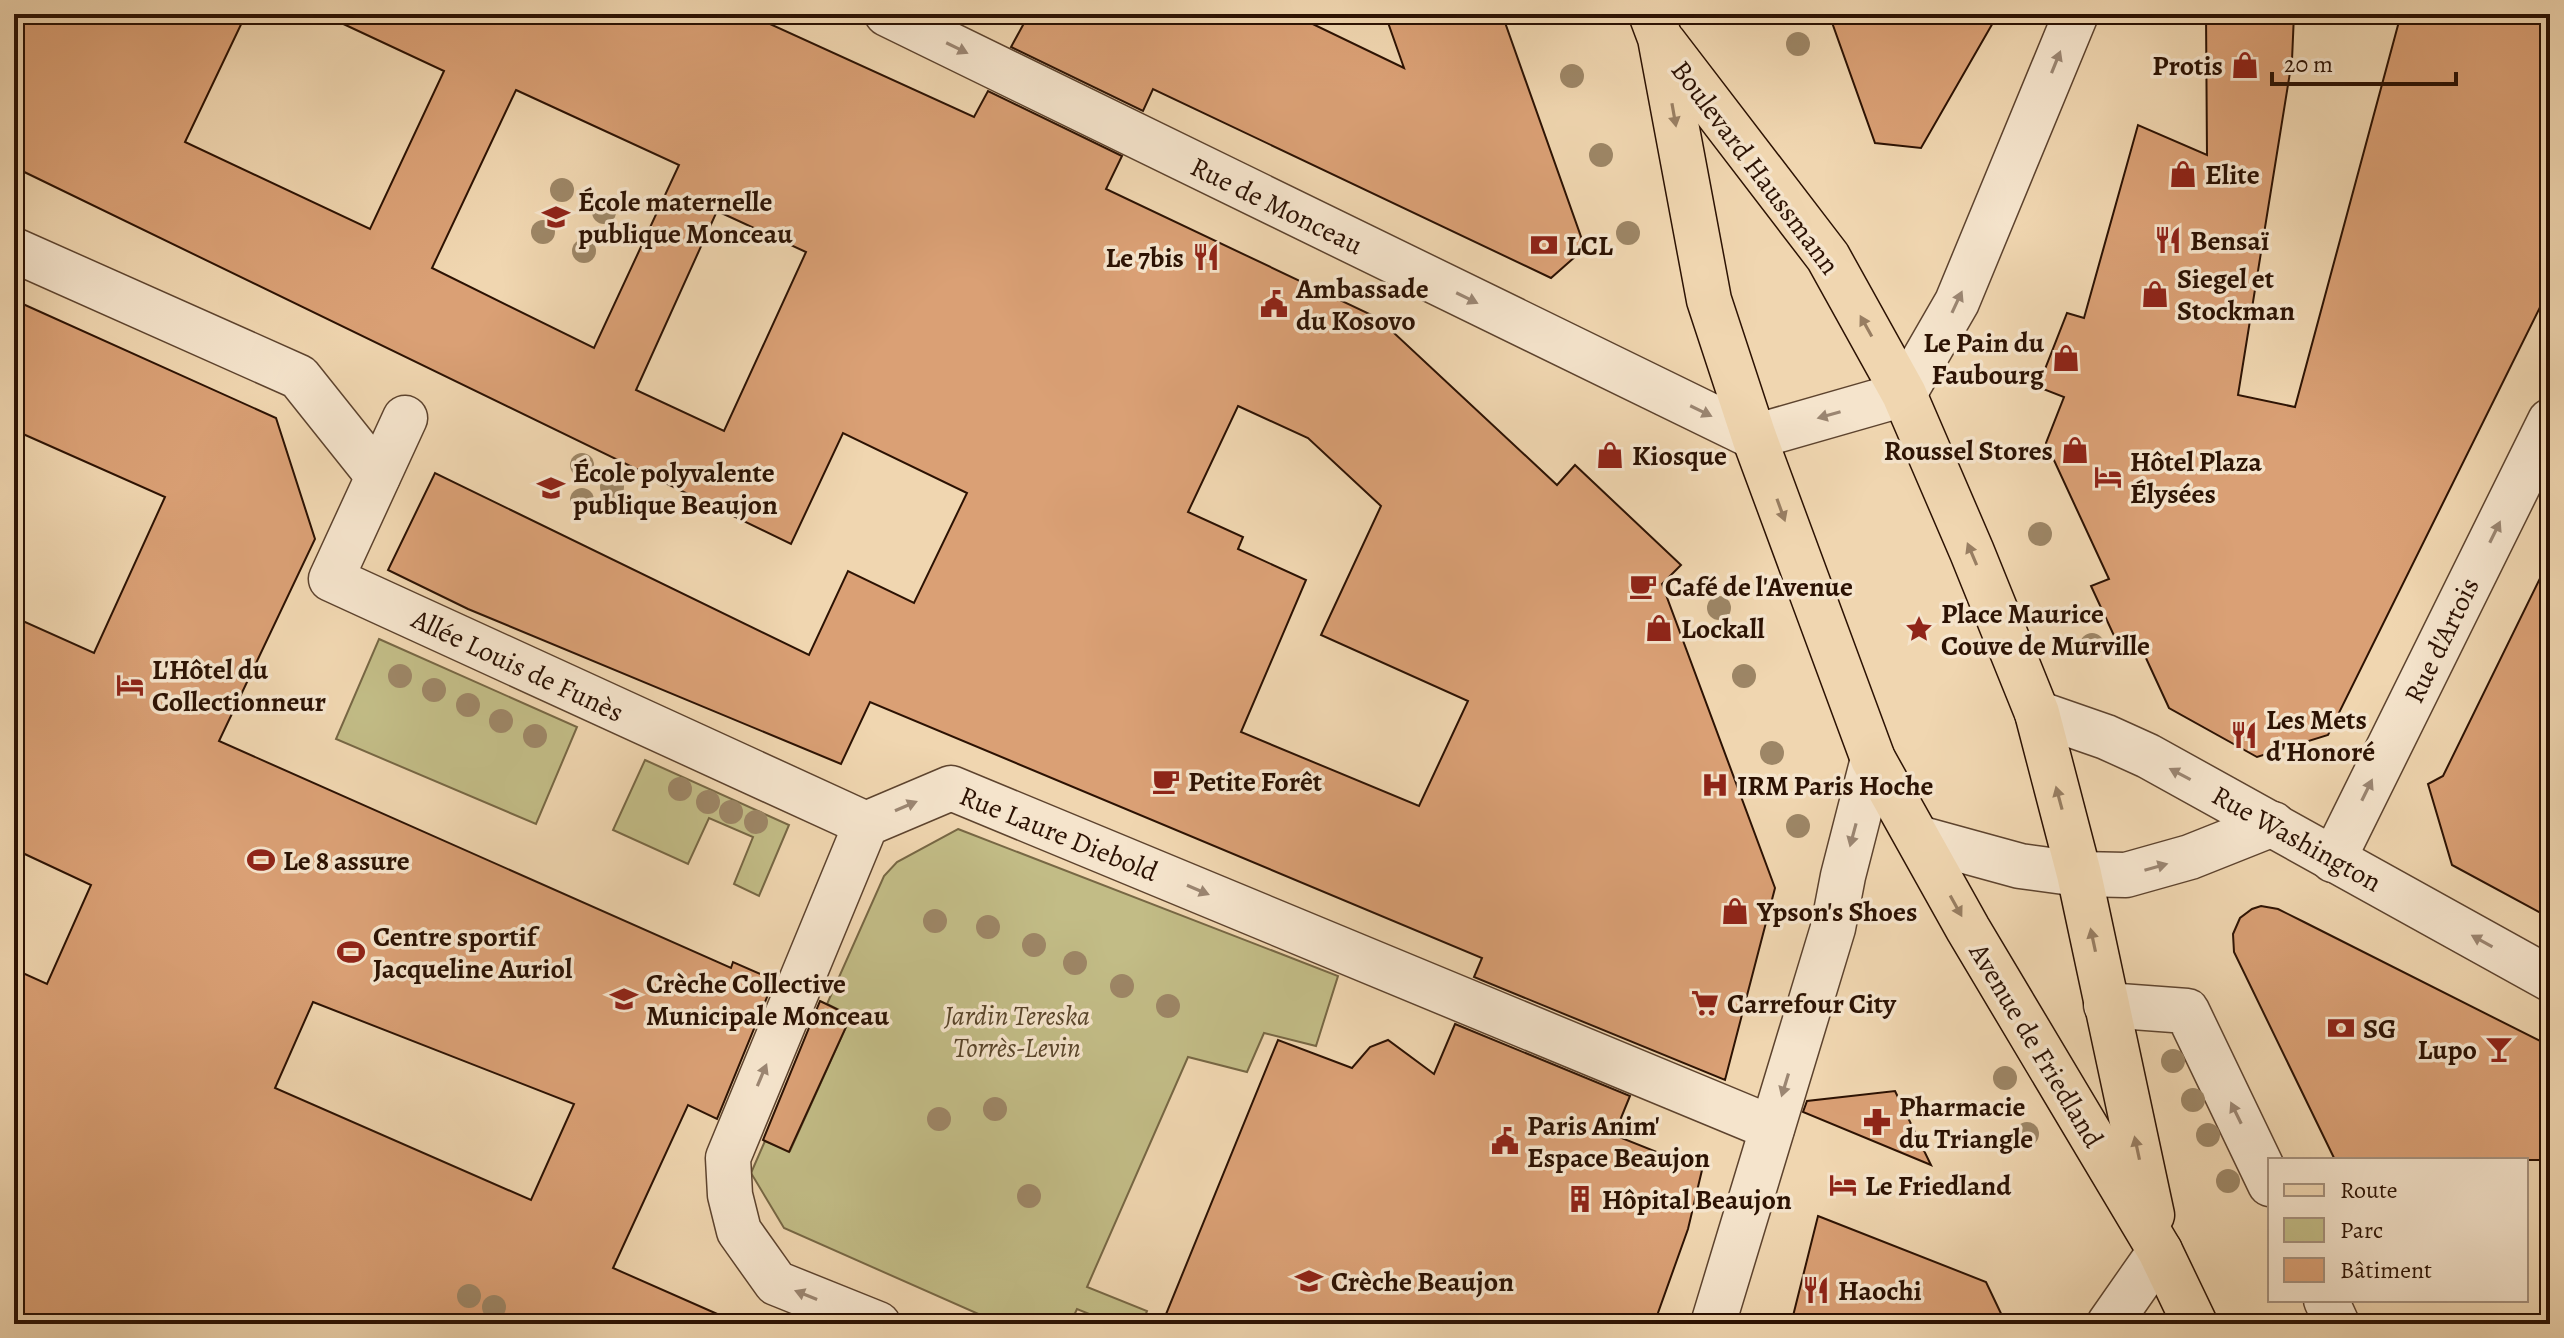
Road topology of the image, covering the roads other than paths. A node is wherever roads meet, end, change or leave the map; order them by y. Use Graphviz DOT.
graph roads {
  1 [pos="887,14"];
  2 [pos="2076,14"];
  3 [pos="1656,26"];
  4 [pos="14,250"];
  5 [pos="1904,394"];
  6 [pos="405,418"];
  7 [pos="2550,421"];
  8 [pos="1754,437"];
  9 [pos="378,476"];
  10 [pos="2037,713"];
  11 [pos="1873,759"];
  12 [pos="866,824"];
  13 [pos="2273,824"];
  14 [pos="1918,838"];
  15 [pos="2333,860"];
  16 [pos="2079,874"];
  17 [pos="2550,979"];
  18 [pos="2106,1005"];
  19 [pos="1772,1128"];
  20 [pos="2268,1180"];
  21 [pos="2160,1251"];
  22 [pos="2327,1302"];
  23 [pos="878,1324"];
  24 [pos="1713,1324"];
  25 [pos="2109,1324"];
  26 [pos="2135,1324"];
  27 [pos="2195,1324"];
  28 [pos="2337,1324"];
  1 -- 8 [label="street, Rue de Monceau, one-way"];
  5 -- 2 [label="street, one-way"];
  5 -- 3 [label="main road, Boulevard Haussmann, one-way"];
  3 -- 8 [label="main road, Boulevard Haussmann, one-way"];
  4 -- 9 [label="street"];
  5 -- 8 [label="street, one-way"];
  10 -- 5 [label="main road, Boulevard Haussmann, one-way"];
  6 -- 9 [label="street, Allée Louis de Funès"];
  15 -- 7 [label="street, Rue d'Artois, one-way"];
  8 -- 11 [label="main road, Boulevard Haussmann, one-way"];
  9 -- 12 [label="street, Allée Louis de Funès"];
  13 -- 10 [label="street, Rue Washington, one-way"];
  16 -- 10 [label="main road, Boulevard Haussmann, one-way"];
  11 -- 14 [label="main road, Boulevard Haussmann"];
  11 -- 19 [label="street, one-way"];
  12 -- 19 [label="street, Rue Laure Diebold, one-way"];
  23 -- 12 [label="street, one-way"];
  13 -- 15 [label="street, Rue Washington"];
  16 -- 13 [label="street, one-way"];
  14 -- 16 [label="street"];
  14 -- 21 [label="main road, Avenue de Friedland, one-way"];
  17 -- 15 [label="street, Rue Washington, one-way"];
  18 -- 16 [label="main road, Avenue de Friedland, one-way"];
  20 -- 18 [label="street, one-way"];
  21 -- 18 [label="main road, Avenue de Friedland, one-way"];
  19 -- 24 [label="street"];
  21 -- 25 [label="street"];
  21 -- 26 [label="street"];
  21 -- 27 [label="main road, Avenue de Friedland"];
  22 -- 28 [label="street"];
}
